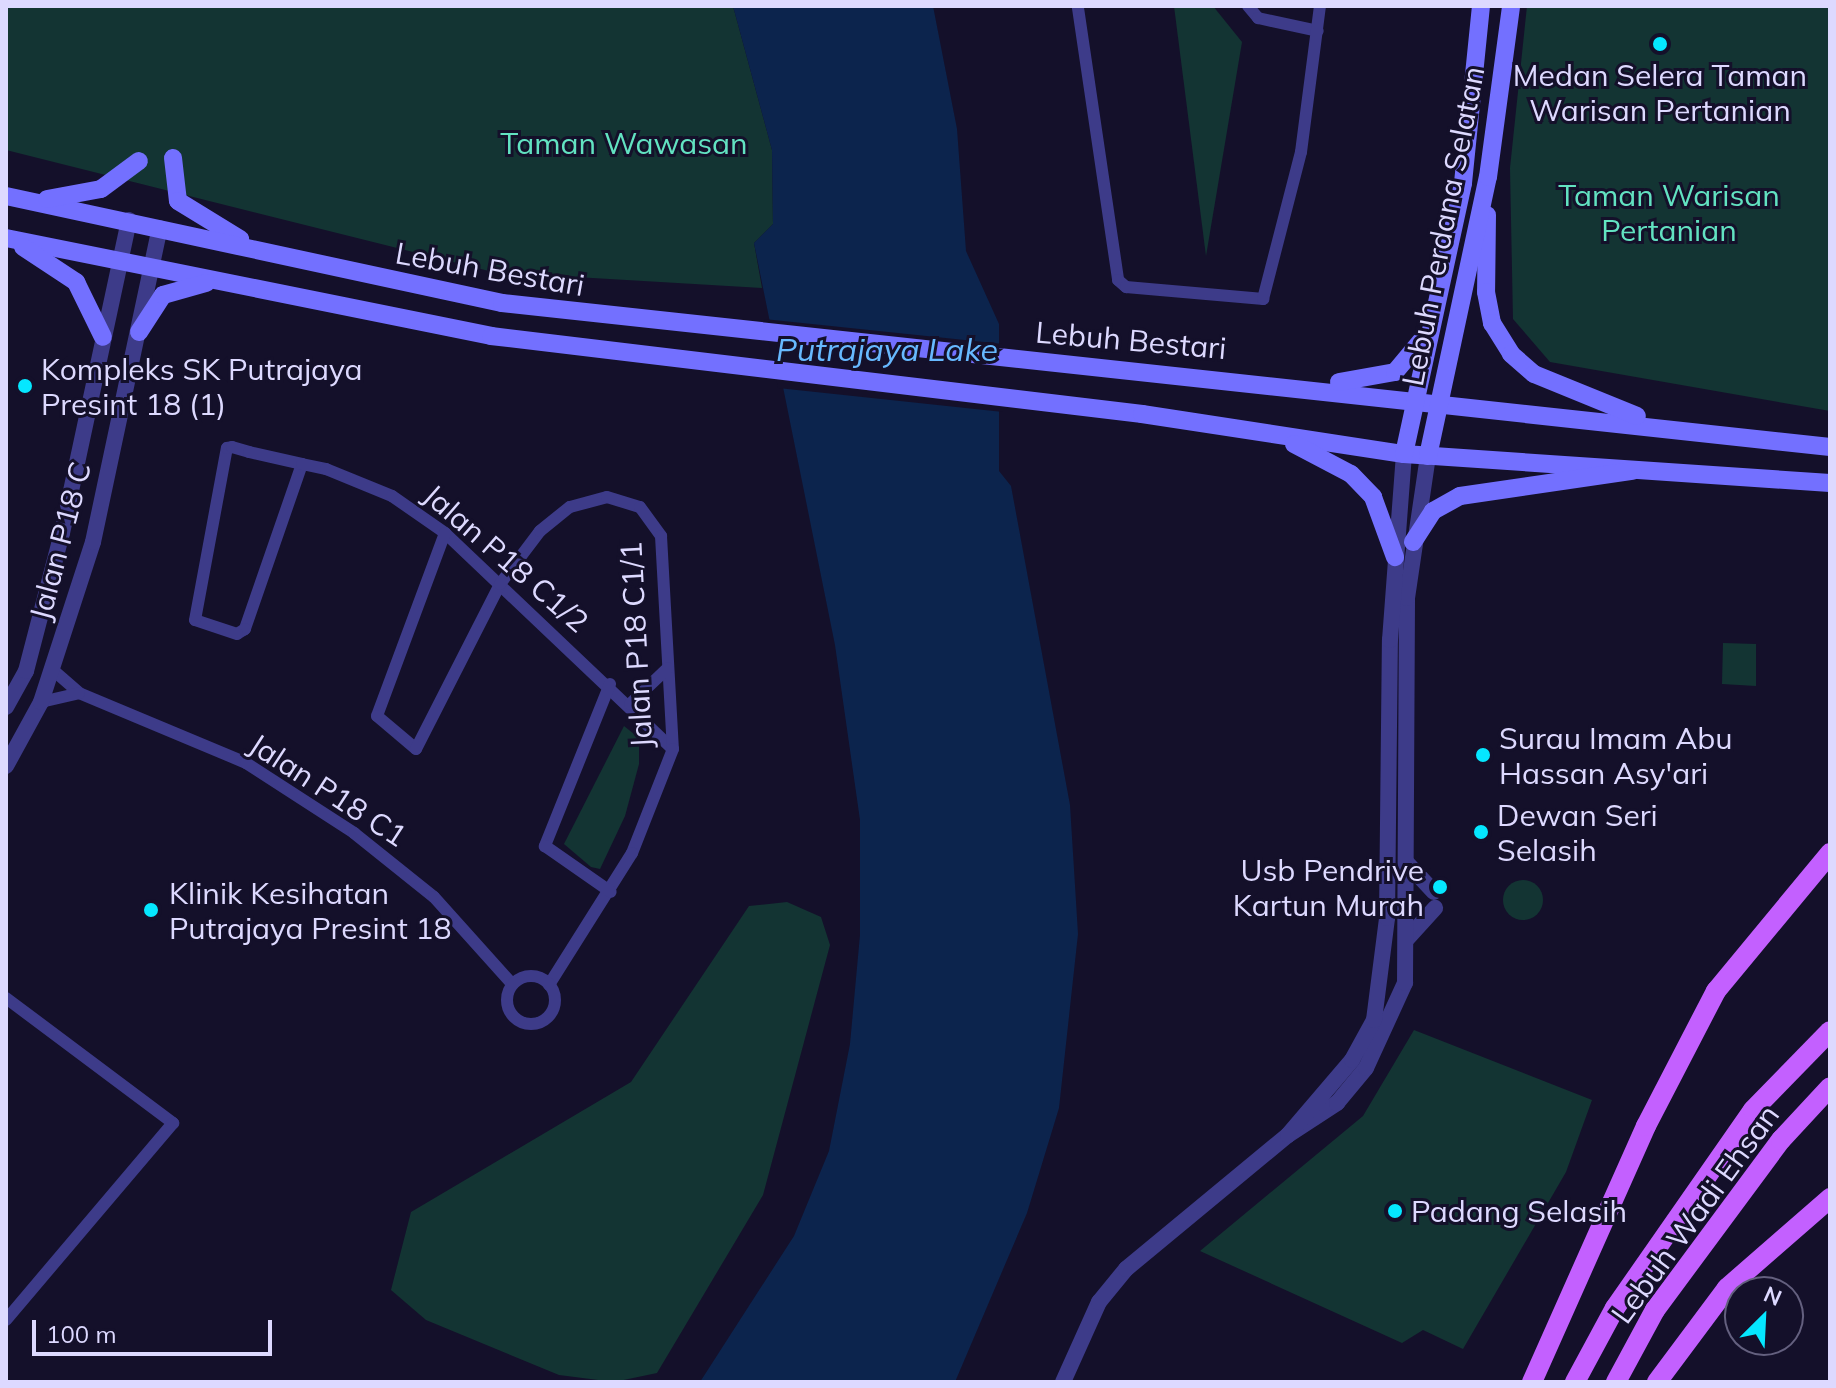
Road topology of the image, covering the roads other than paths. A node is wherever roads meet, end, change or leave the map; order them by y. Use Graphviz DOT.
graph roads {
  1 [pos="1248,6"];
  2 [pos="1320,6"];
  3 [pos="1481,6"];
  4 [pos="1511,6"];
  5 [pos="1078,8"];
  6 [pos="1318,31"];
  7 [pos="173,158"];
  8 [pos="139,161"];
  9 [pos="1488,177"];
  10 [pos="6,196"];
  11 [pos="33,201"];
  12 [pos="129,220"];
  13 [pos="160,228"];
  14 [pos="7,238"];
  15 [pos="268,253"];
  16 [pos="120,261"];
  17 [pos="152,268"];
  18 [pos="225,282"];
  19 [pos="139,332"];
  20 [pos="1426,332"];
  21 [pos="103,337"];
  22 [pos="1244,379"];
  23 [pos="1412,400"];
  24 [pos="1437,404"];
  25 [pos="1659,425"];
  26 [pos="1267,432"];
  27 [pos="1830,447"];
  28 [pos="1404,454"];
  29 [pos="1428,456"];
  30 [pos="302,464"];
  31 [pos="1646,467"];
  32 [pos="1830,483"];
  33 [pos="445,533"];
  34 [pos="1413,542"];
  35 [pos="1395,557"];
  36 [pos="500,584"];
  37 [pos="668,668"];
  38 [pos="53,670"];
  39 [pos="610,684"];
  40 [pos="79,693"];
  41 [pos="41,702"];
  42 [pos="630,704"];
  43 [pos="6,707"];
  44 [pos="673,749"];
  45 [pos="6,766"];
  46 [pos="1830,853"];
  47 [pos="1405,861"];
  48 [pos="611,892"];
  49 [pos="1399,897"];
  50 [pos="1406,941"];
  51 [pos="512,984"];
  52 [pos="549,985"];
  53 [pos="6,998"];
  54 [pos="1830,1031"];
  55 [pos="1830,1087"];
  56 [pos="1288,1135"];
  57 [pos="1830,1198"];
  58 [pos="6,1320"];
  59 [pos="1063,1382"];
  60 [pos="1532,1382"];
  61 [pos="1575,1382"];
  62 [pos="1616,1382"];
  63 [pos="1657,1382"];
  1 -- 6 [label="street"];
  2 -- 6 [label="street"];
  3 -- 20 [label="main road, Lebuh Perdana Selatan"];
  4 -- 9 [label="main road, Lebuh Perdana Selatan"];
  5 -- 6 [label="street"];
  7 -- 15 [label="main road"];
  8 -- 11 [label="main road"];
  9 -- 24 [label="main road, Lebuh Perdana Selatan"];
  9 -- 25 [label="main road"];
  10 -- 11 [label="main road, Lebuh Bestari"];
  11 -- 12 [label="main road, Lebuh Bestari"];
  12 -- 13 [label="main road, Lebuh Bestari"];
  12 -- 16 [label="street, Jalan P18 C"];
  13 -- 15 [label="main road, Lebuh Bestari"];
  13 -- 17 [label="street, Jalan P18 C"];
  14 -- 16 [label="main road, Lebuh Bestari"];
  14 -- 21 [label="main road"];
  15 -- 22 [label="main road, Lebuh Bestari"];
  16 -- 17 [label="main road, Lebuh Bestari"];
  16 -- 21 [label="street, Jalan P18 C"];
  17 -- 18 [label="main road, Lebuh Bestari"];
  17 -- 19 [label="street, Jalan P18 C"];
  18 -- 19 [label="main road"];
  18 -- 26 [label="main road, Lebuh Bestari"];
  19 -- 38 [label="street, Jalan P18 C"];
  20 -- 22 [label="main road"];
  20 -- 23 [label="main road, Lebuh Perdana Selatan"];
  21 -- 43 [label="street, Jalan P18 C"];
  22 -- 23 [label="main road, Lebuh Bestari"];
  23 -- 24 [label="main road, Lebuh Bestari"];
  23 -- 28 [label="main road, Lebuh Perdana Selatan"];
  24 -- 25 [label="main road, Lebuh Bestari"];
  24 -- 29 [label="main road, Lebuh Perdana Selatan"];
  25 -- 27 [label="main road, Lebuh Bestari"];
  26 -- 28 [label="main road, Lebuh Bestari"];
  26 -- 35 [label="main road"];
  28 -- 29 [label="main road, Lebuh Bestari"];
  28 -- 35 [label="street"];
  29 -- 31 [label="main road, Lebuh Bestari"];
  29 -- 34 [label="street"];
  30 -- 30 [label="street, Jalan P18 C1/2"];
  30 -- 33 [label="street, Jalan P18 C1/2"];
  31 -- 32 [label="main road, Lebuh Bestari"];
  31 -- 34 [label="main road"];
  33 -- 36 [label="street, Jalan P18 C1/2"];
  33 -- 36 [label="street, Jalan P18 C1/1"];
  34 -- 47 [label="street"];
  35 -- 49 [label="street"];
  36 -- 37 [label="street, Jalan P18 C1/1"];
  36 -- 39 [label="street, Jalan P18 C1/2"];
  37 -- 42 [label="street"];
  37 -- 44 [label="street, Jalan P18 C1/1"];
  38 -- 40 [label="street, Jalan P18 C1"];
  38 -- 41 [label="street, Jalan P18 C"];
  39 -- 42 [label="street, Jalan P18 C1/2"];
  39 -- 48 [label="street"];
  40 -- 41 [label="street"];
  40 -- 51 [label="street, Jalan P18 C1"];
  41 -- 45 [label="street, Jalan P18 C"];
  42 -- 44 [label="street, Jalan P18 C1/2"];
  44 -- 48 [label="street, Jalan P18 C1/1"];
  46 -- 60 [label="main road"];
  47 -- 49 [label="street"];
  47 -- 50 [label="street"];
  48 -- 52 [label="street, Jalan P18 C1/1"];
  49 -- 50 [label="street"];
  49 -- 56 [label="street"];
  50 -- 56 [label="street"];
  51 -- 52 [label="street"];
  51 -- 52 [label="street"];
  53 -- 58 [label="street"];
  54 -- 61 [label="main road, Lebuh Wadi Ehsan"];
  55 -- 62 [label="main road, Lebuh Wadi Ehsan"];
  56 -- 59 [label="street"];
  57 -- 63 [label="main road"];
}
